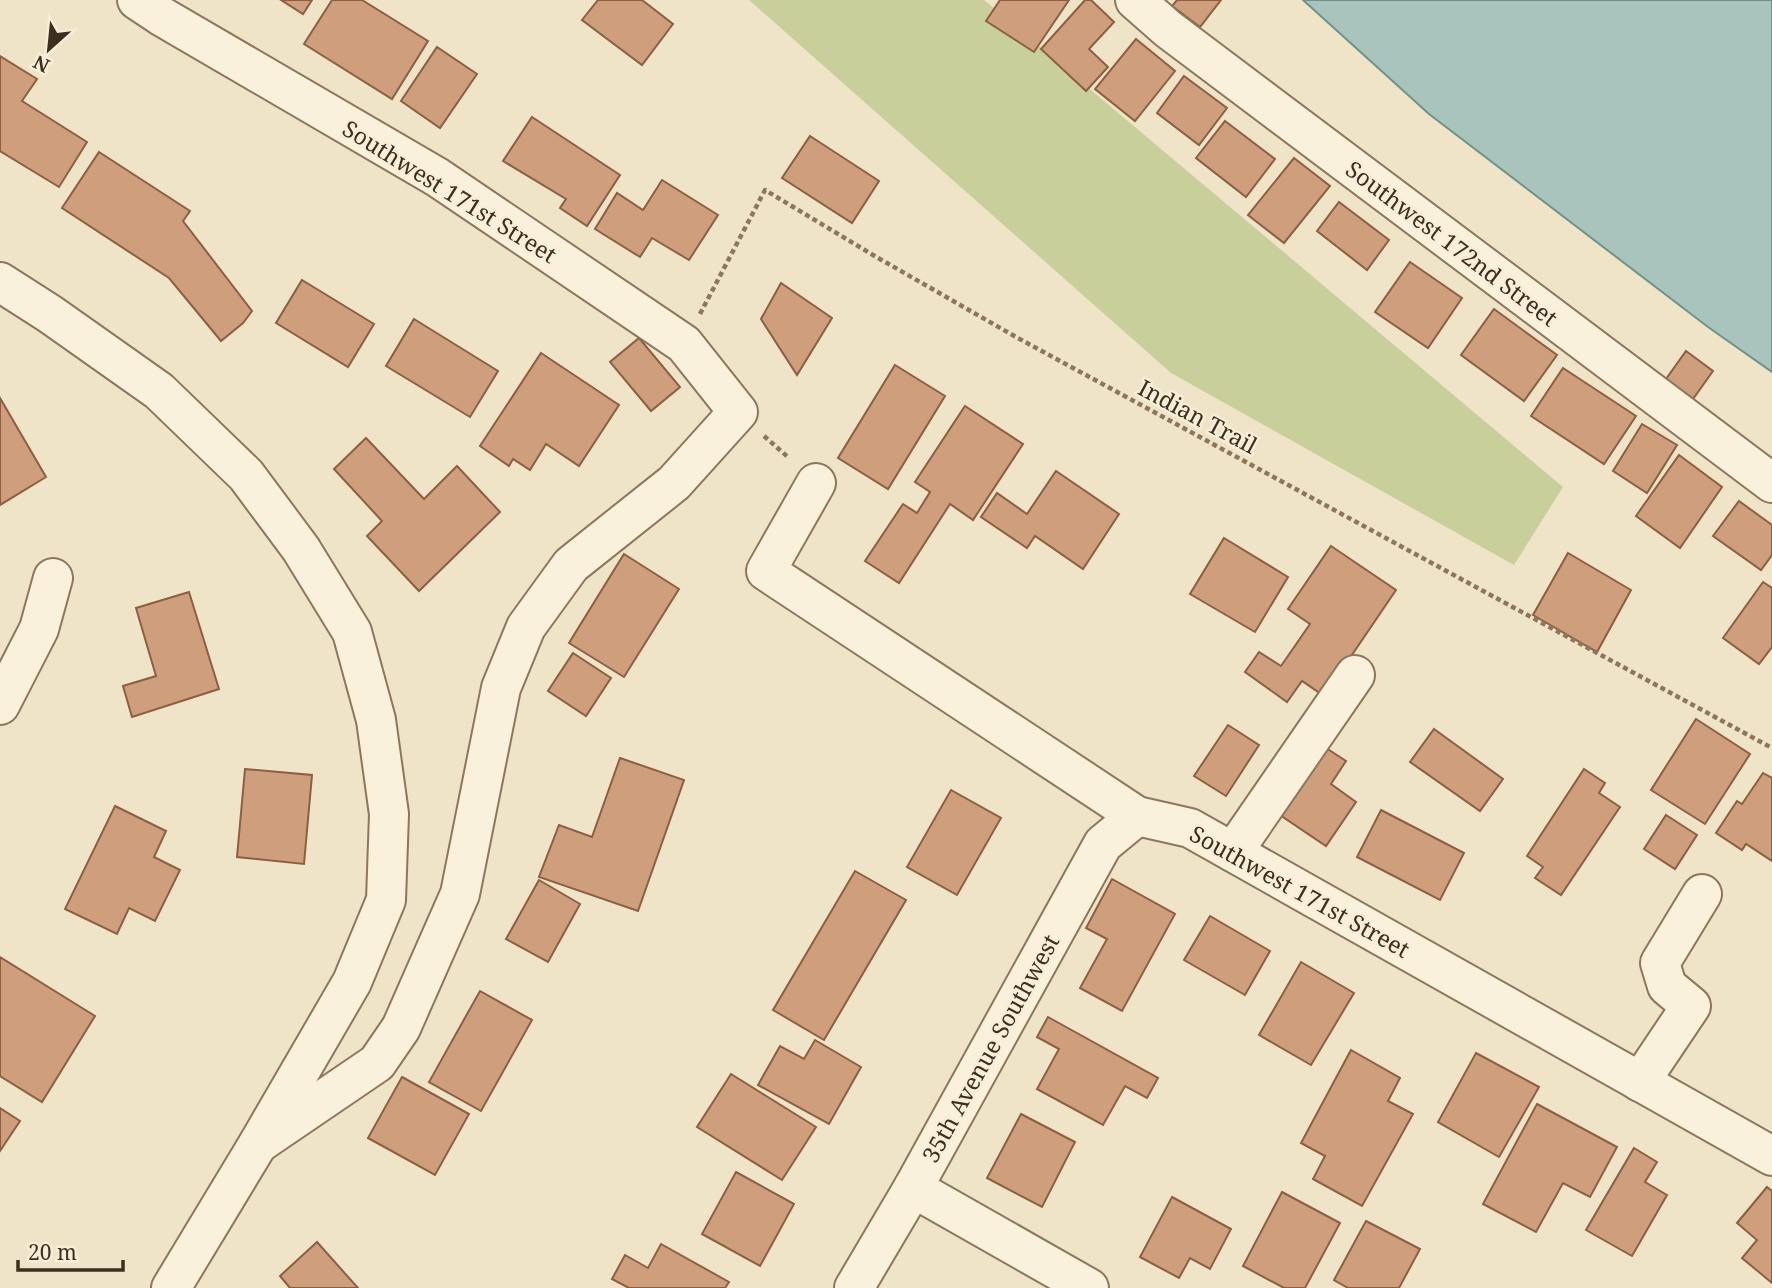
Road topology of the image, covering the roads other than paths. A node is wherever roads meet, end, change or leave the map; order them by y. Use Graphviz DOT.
graph roads {
  1 [pos="137,0"];
  2 [pos="1135,0"];
  3 [pos="0,282"];
  4 [pos="816,483"];
  5 [pos="1772,483"];
  6 [pos="53,578"];
  7 [pos="1354,675"];
  8 [pos="0,705"];
  9 [pos="1136,816"];
  10 [pos="1233,852"];
  11 [pos="1702,894"];
  12 [pos="1640,1082"];
  13 [pos="258,1144"];
  14 [pos="1772,1156"];
  15 [pos="913,1188"];
  16 [pos="171,1288"];
  17 [pos="854,1288"];
  18 [pos="1089,1288"];
  1 -- 13 [label="street, Southwest 171st Street"];
  2 -- 5 [label="street, Southwest 172nd Street"];
  3 -- 13 [label="street"];
  4 -- 9 [label="street, Southwest 171st Street"];
  6 -- 8 [label="street"];
  7 -- 10 [label="street"];
  9 -- 10 [label="street, Southwest 171st Street"];
  9 -- 15 [label="street, 35th Avenue Southwest"];
  10 -- 12 [label="street, Southwest 171st Street"];
  11 -- 12 [label="street"];
  12 -- 14 [label="street, Southwest 171st Street"];
  13 -- 16 [label="street"];
  15 -- 17 [label="street, 35th Avenue Southwest"];
  15 -- 18 [label="street"];
}
